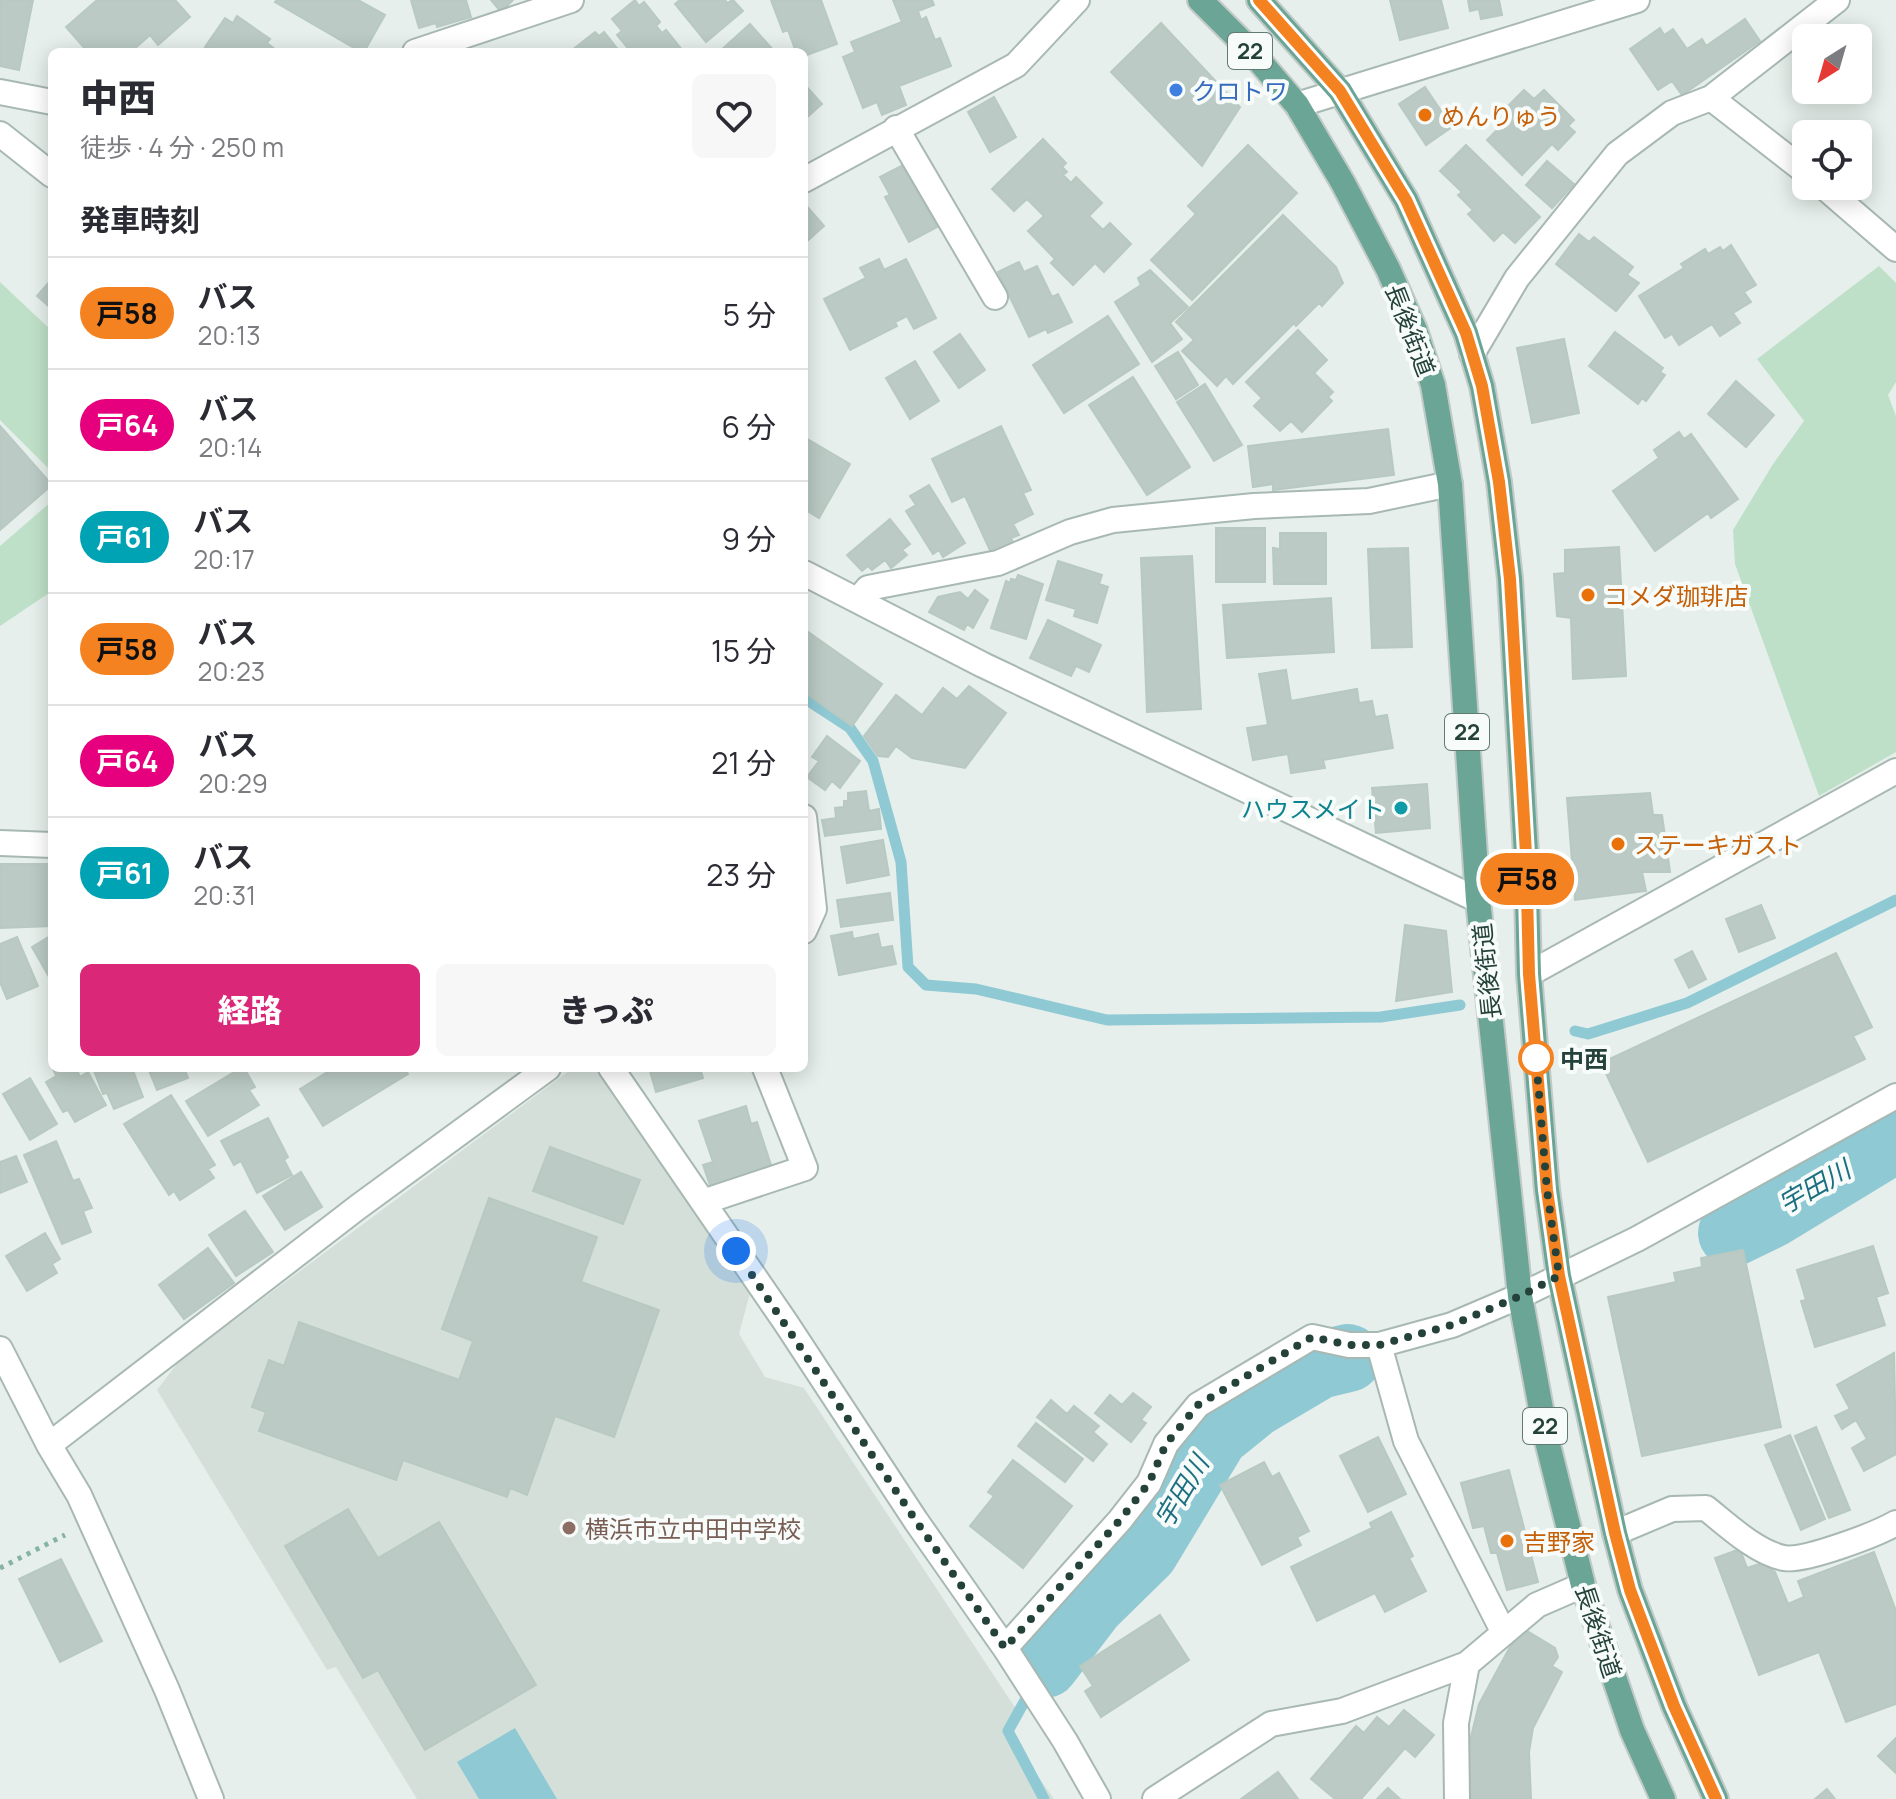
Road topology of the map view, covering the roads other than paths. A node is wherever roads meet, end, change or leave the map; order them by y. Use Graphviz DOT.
graph roads {
  1 [pos="571,0"];
  2 [pos="1077,0"];
  3 [pos="1200,0"];
  4 [pos="1259,0"];
  5 [pos="1637,0"];
  6 [pos="1837,0"];
  7 [pos="427,48"];
  8 [pos="1340,91"];
  9 [pos="0,92"];
  10 [pos="1711,98"];
  11 [pos="48,101"];
  12 [pos="1297,105"];
  13 [pos="896,128"];
  14 [pos="0,134"];
  15 [pos="1792,161"];
  16 [pos="48,172"];
  17 [pos="808,178"];
  18 [pos="1839,200"];
  19 [pos="1896,249"];
  20 [pos="995,297"];
  21 [pos="1472,354"];
  22 [pos="1450,484"];
  23 [pos="808,575"];
  24 [pos="858,600"];
  25 [pos="1896,771"];
  26 [pos="0,843"];
  27 [pos="48,845"];
  28 [pos="808,854"];
  29 [pos="1478,900"];
  30 [pos="808,922"];
  31 [pos="1529,974"];
  32 [pos="543,1072"];
  33 [pos="614,1072"];
  34 [pos="767,1072"];
  35 [pos="1896,1096"];
  36 [pos="703,1202"];
  37 [pos="1559,1276"];
  38 [pos="1520,1296"];
  39 [pos="1379,1345"];
  40 [pos="0,1349"];
  41 [pos="49,1445"];
  42 [pos="1896,1523"];
  43 [pos="1615,1533"];
  44 [pos="1583,1585"];
  45 [pos="1504,1633"];
  46 [pos="1005,1648"];
  47 [pos="1467,1664"];
  48 [pos="211,1799"];
  49 [pos="1098,1799"];
  50 [pos="1155,1799"];
  51 [pos="1457,1799"];
  52 [pos="1663,1799"];
  53 [pos="1716,1799"];
  1 -- 7 [label="street"];
  2 -- 13 [label="street"];
  3 -- 12 [label="main road, 長後街道 / 22"];
  4 -- 8 [label="main road, 長後街道 / 22"];
  5 -- 8 [label="street"];
  6 -- 10 [label="street"];
  8 -- 12 [label="street"];
  8 -- 21 [label="main road, 長後街道 / 22"];
  9 -- 11 [label="street"];
  10 -- 15 [label="street"];
  10 -- 21 [label="street"];
  12 -- 22 [label="main road, 長後街道 / 22"];
  13 -- 17 [label="street"];
  13 -- 20 [label="street"];
  14 -- 16 [label="street"];
  18 -- 19 [label="street"];
  21 -- 31 [label="main road, 長後街道 / 22"];
  22 -- 24 [label="street"];
  22 -- 29 [label="main road, 長後街道 / 22"];
  23 -- 24 [label="street"];
  24 -- 29 [label="street"];
  25 -- 31 [label="street"];
  26 -- 27 [label="street"];
  28 -- 30 [label="street"];
  29 -- 38 [label="main road, 長後街道 / 22"];
  31 -- 37 [label="main road, 長後街道 / 22"];
  32 -- 41 [label="street"];
  33 -- 36 [label="street"];
  34 -- 36 [label="street"];
  35 -- 37 [label="street"];
  36 -- 46 [label="street"];
  37 -- 38 [label="street"];
  37 -- 43 [label="main road, 長後街道 / 22"];
  38 -- 39 [label="street"];
  38 -- 44 [label="main road, 長後街道 / 22"];
  39 -- 45 [label="street"];
  39 -- 46 [label="street"];
  40 -- 41 [label="street"];
  41 -- 48 [label="street"];
  42 -- 43 [label="street"];
  43 -- 53 [label="main road, 長後街道 / 22"];
  44 -- 45 [label="street"];
  44 -- 52 [label="main road, 長後街道 / 22"];
  45 -- 47 [label="street"];
  46 -- 49 [label="street"];
  47 -- 50 [label="street"];
  47 -- 51 [label="street"];
}
